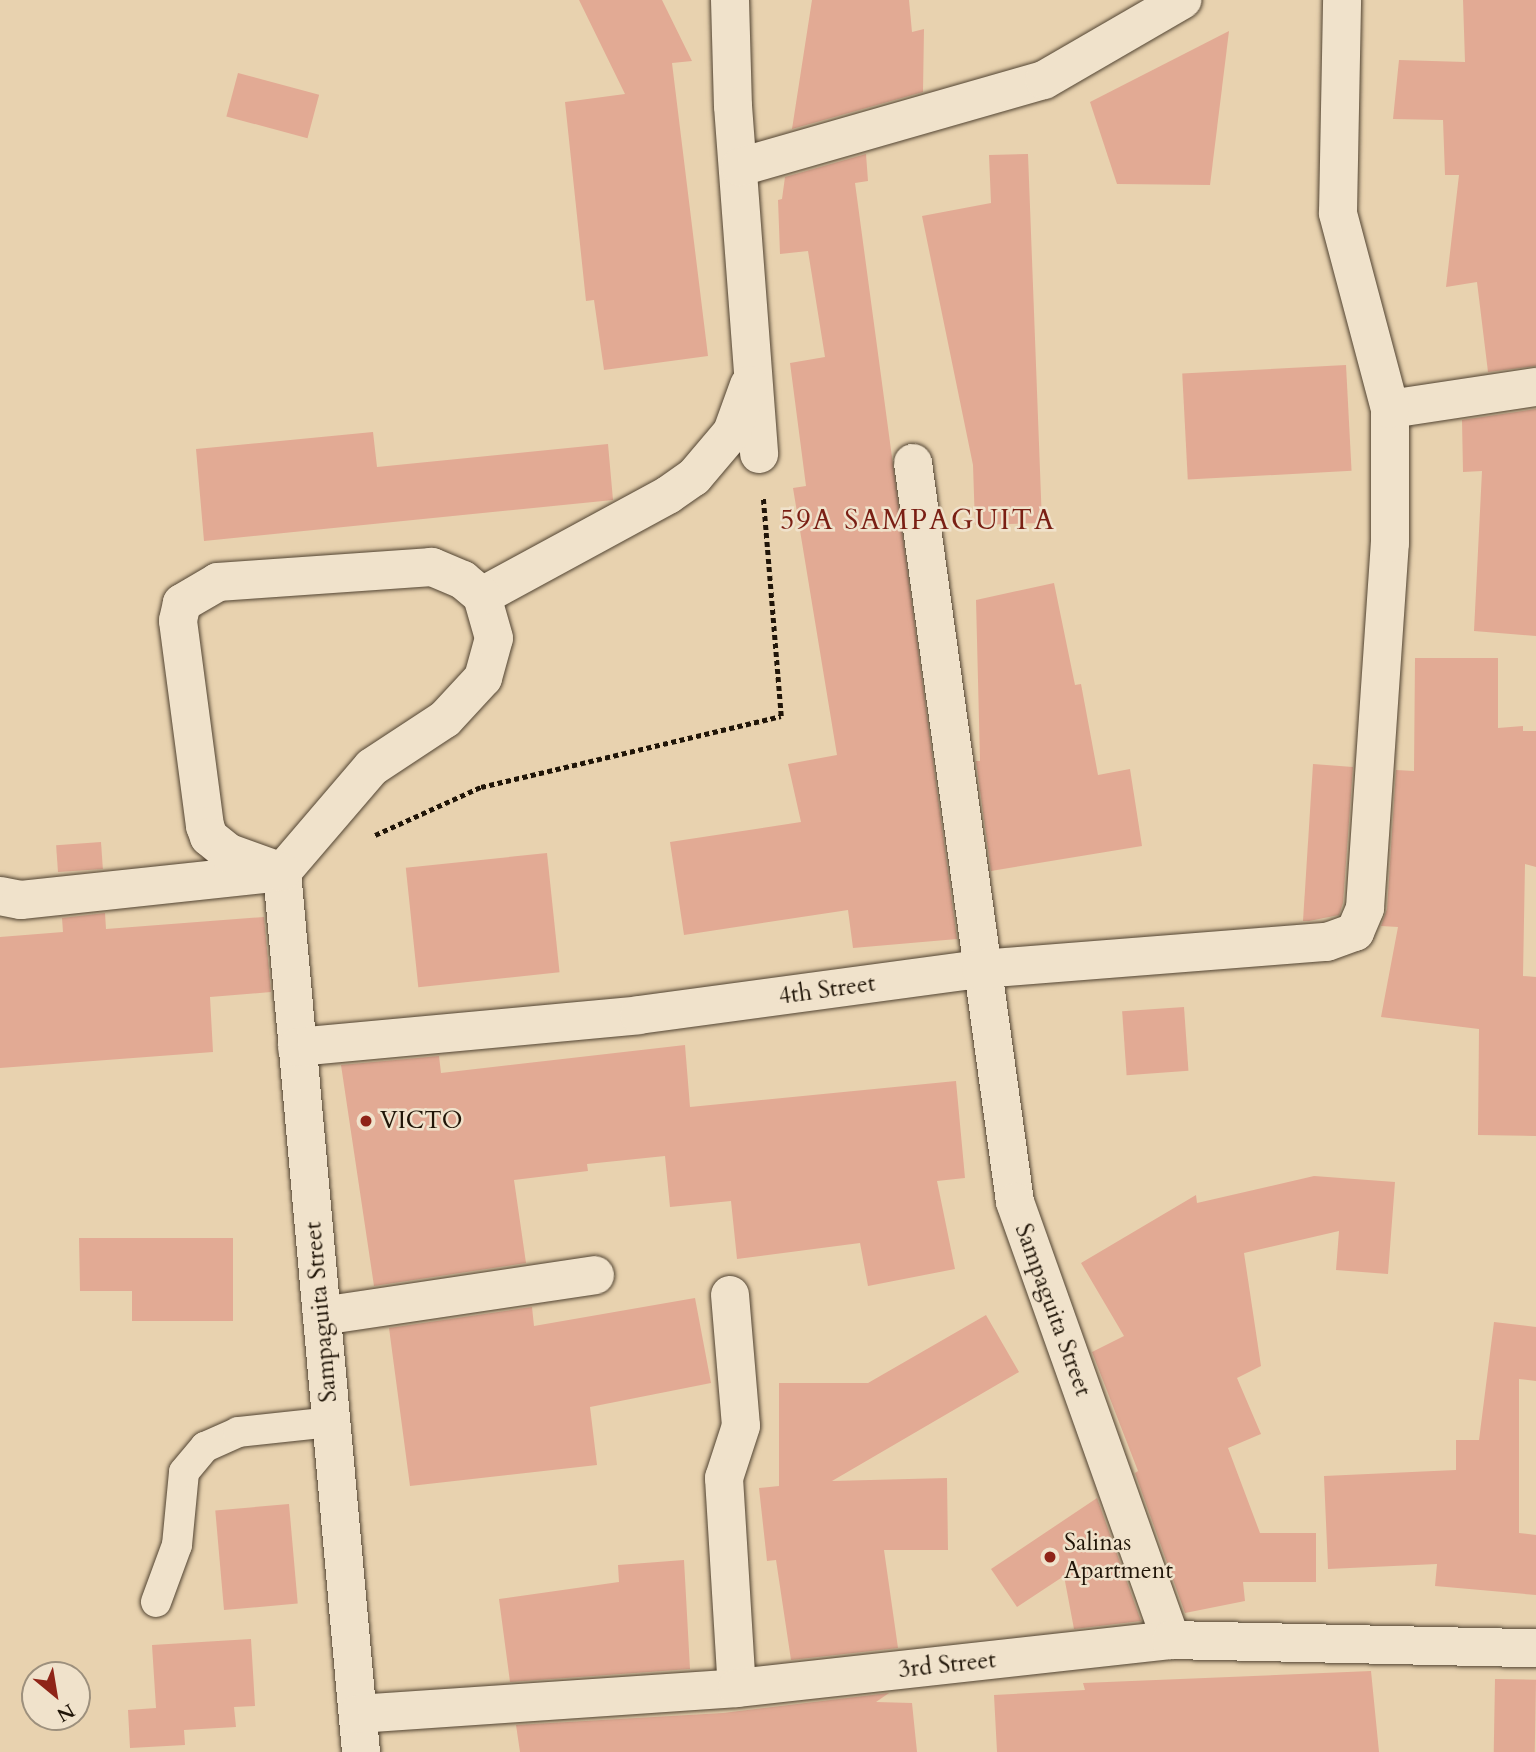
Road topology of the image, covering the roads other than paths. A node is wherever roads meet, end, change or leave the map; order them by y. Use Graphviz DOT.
graph roads {
  1 [pos="730,0"];
  2 [pos="1182,0"];
  3 [pos="1342,0"];
  4 [pos="740,167"];
  5 [pos="753,373"];
  6 [pos="1536,387"];
  7 [pos="1391,409"];
  8 [pos="759,454"];
  9 [pos="913,463"];
  10 [pos="482,596"];
  11 [pos="205,826"];
  12 [pos="282,872"];
  13 [pos="146,887"];
  14 [pos="0,896"];
  15 [pos="981,969"];
  16 [pos="297,1047"];
  17 [pos="595,1275"];
  18 [pos="730,1295"];
  19 [pos="321,1316"];
  20 [pos="331,1422"];
  21 [pos="156,1602"];
  22 [pos="1171,1640"];
  23 [pos="1536,1648"];
  24 [pos="737,1688"];
  25 [pos="358,1714"];
  26 [pos="361,1752"];
  1 -- 4 [label="street"];
  2 -- 4 [label="street"];
  3 -- 7 [label="street"];
  4 -- 5 [label="street"];
  5 -- 8 [label="street"];
  5 -- 10 [label="street"];
  6 -- 7 [label="street"];
  7 -- 15 [label="street, 4th Street"];
  9 -- 15 [label="street, Sampaguita Street"];
  10 -- 11 [label="street"];
  10 -- 12 [label="street"];
  11 -- 12 [label="street"];
  11 -- 13 [label="street"];
  12 -- 13 [label="street"];
  12 -- 16 [label="street, Sampaguita Street"];
  13 -- 14 [label="street"];
  15 -- 16 [label="street, 4th Street"];
  15 -- 22 [label="street, Sampaguita Street"];
  16 -- 19 [label="street, Sampaguita Street"];
  17 -- 19 [label="street"];
  18 -- 24 [label="street"];
  19 -- 20 [label="street, Sampaguita Street"];
  20 -- 21 [label="lane"];
  20 -- 25 [label="street, Sampaguita Street"];
  22 -- 23 [label="street, 3rd Street"];
  22 -- 24 [label="street, 3rd Street"];
  24 -- 25 [label="street, 3rd Street"];
  25 -- 26 [label="street, Sampaguita Street"];
}
